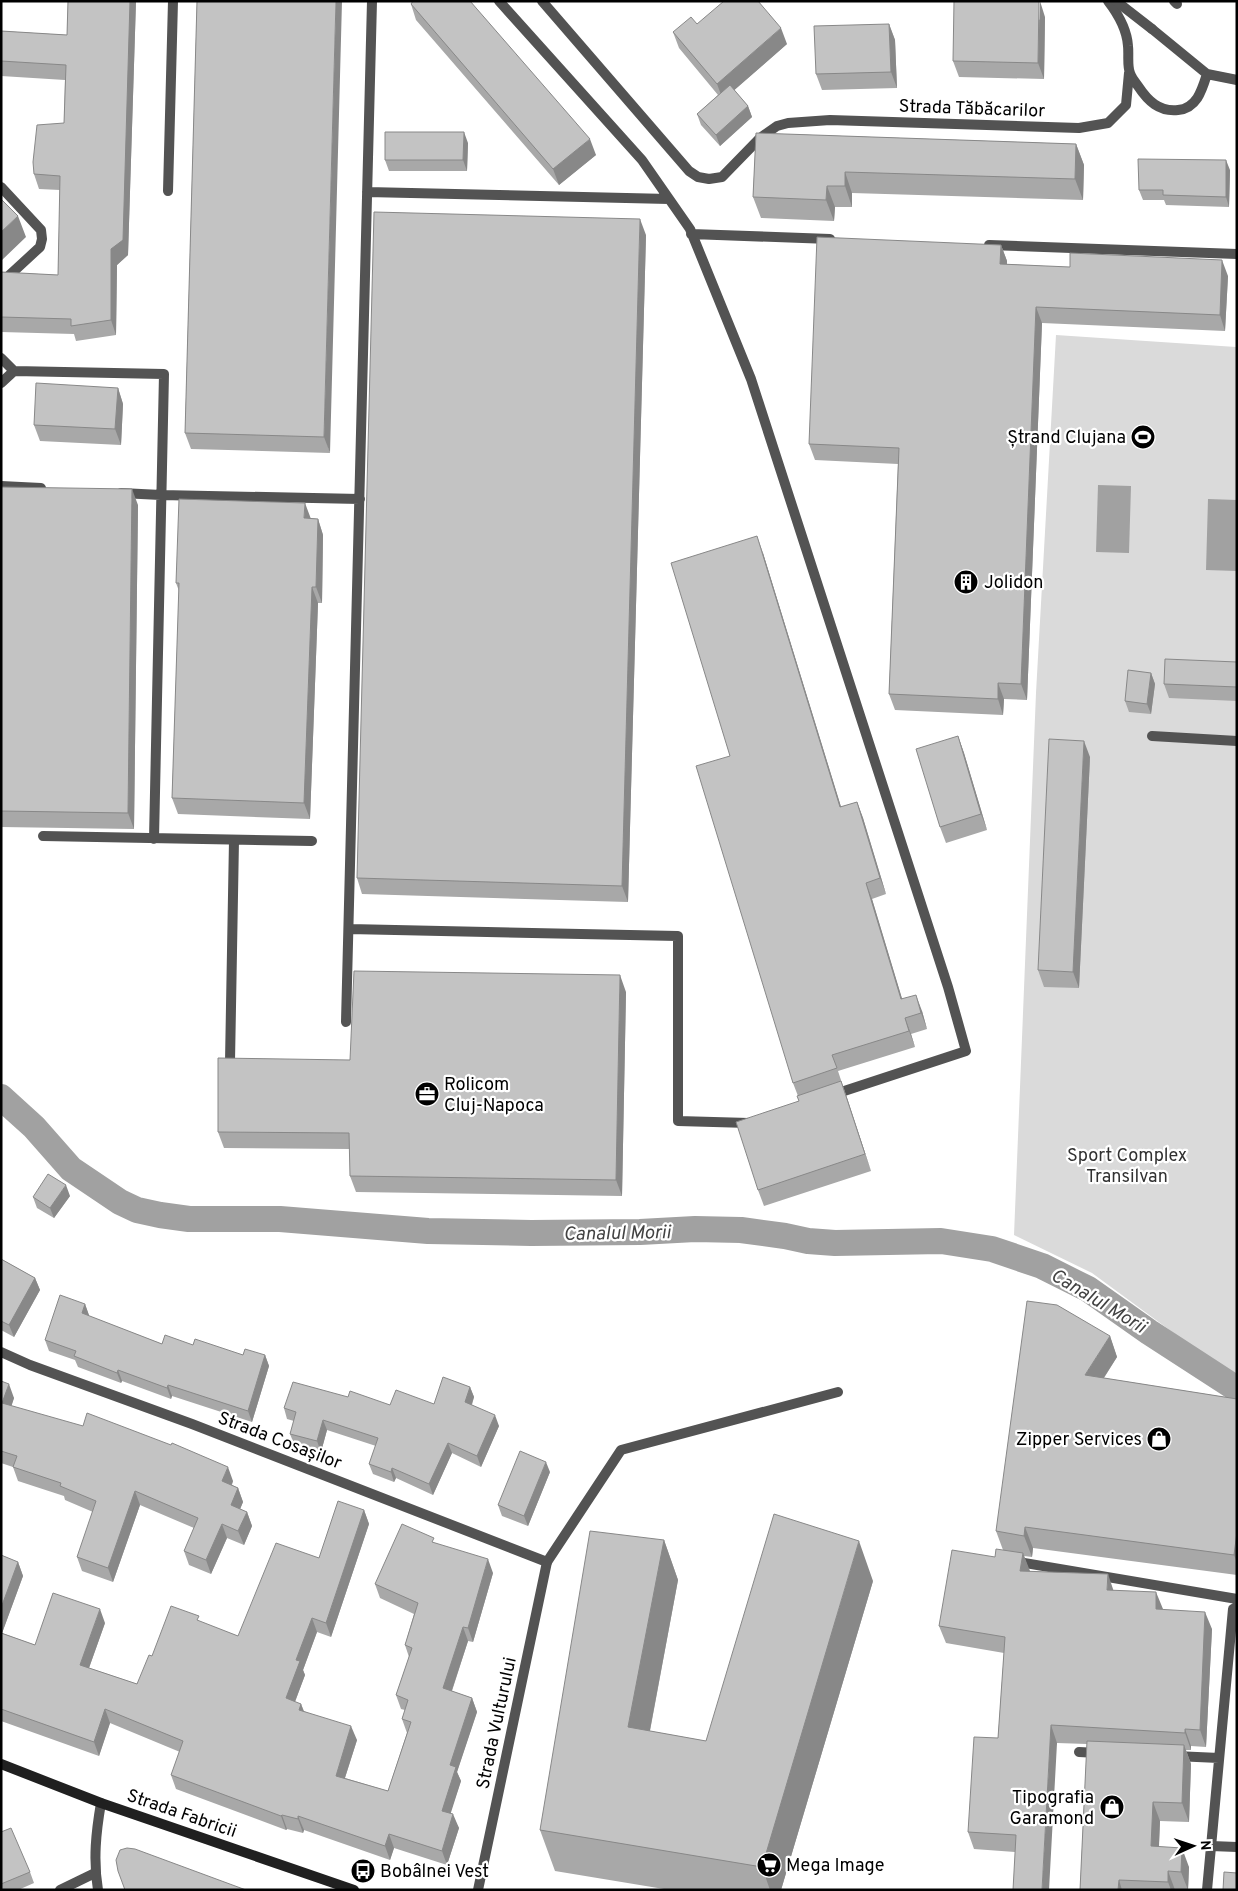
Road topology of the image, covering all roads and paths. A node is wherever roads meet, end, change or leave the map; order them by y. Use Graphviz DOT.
graph roads {
  1 [pos="174,1"];
  2 [pos="372,1"];
  3 [pos="499,1"];
  4 [pos="542,1"];
  5 [pos="1108,1"];
  6 [pos="1116,1"];
  7 [pos="1129,73"];
  8 [pos="1207,74"];
  9 [pos="1237,80"];
  10 [pos="1,187"];
  11 [pos="168,191"];
  12 [pos="368,192"];
  13 [pos="669,199"];
  14 [pos="691,234"];
  15 [pos="840,239"];
  16 [pos="979,244"];
  17 [pos="1237,254"];
  18 [pos="1,283"];
  19 [pos="1,358"];
  20 [pos="14,371"];
  21 [pos="1,383"];
  22 [pos="1,486"];
  23 [pos="48,489"];
  24 [pos="114,492"];
  25 [pos="161,495"];
  26 [pos="360,498"];
  27 [pos="1152,736"];
  28 [pos="1237,742"];
  29 [pos="43,836"];
  30 [pos="154,839"];
  31 [pos="234,840"];
  32 [pos="312,841"];
  33 [pos="349,929"];
  34 [pos="346,1022"];
  35 [pos="230,1062"];
  36 [pos="824,1098"];
  37 [pos="757,1120"];
  38 [pos="1,1352"];
  39 [pos="838,1392"];
  40 [pos="1004,1560"];
  41 [pos="546,1562"];
  42 [pos="1237,1599"];
  43 [pos="1237,1607"];
  44 [pos="1079,1752"];
  45 [pos="1107,1753"];
  46 [pos="1163,1756"];
  47 [pos="1219,1758"];
  48 [pos="1,1764"];
  49 [pos="101,1803"];
  50 [pos="1211,1846"];
  51 [pos="1237,1847"];
  52 [pos="95,1873"];
  53 [pos="60,1890"];
  54 [pos="98,1890"];
  55 [pos="354,1890"];
  56 [pos="478,1890"];
  57 [pos="1207,1890"];
  1 -- 11 [label="street"];
  2 -- 12 [label="street"];
  3 -- 13 [label="street"];
  4 -- 7 [label="street, Strada Tăbăcarilor"];
  5 -- 7 [label="street, Strada Tăbăcarilor"];
  6 -- 8 [label="street"];
  7 -- 8 [label="street"];
  8 -- 9 [label="street"];
  10 -- 18 [label="street"];
  12 -- 13 [label="street"];
  12 -- 26 [label="street"];
  13 -- 14 [label="street"];
  14 -- 15 [label="street"];
  14 -- 36 [label="street"];
  16 -- 17 [label="street"];
  19 -- 20 [label="street"];
  20 -- 21 [label="street"];
  20 -- 25 [label="street"];
  22 -- 23 [label="street"];
  24 -- 25 [label="street"];
  25 -- 26 [label="street"];
  25 -- 30 [label="street"];
  26 -- 33 [label="street"];
  27 -- 28 [label="street"];
  29 -- 30 [label="street"];
  30 -- 31 [label="street"];
  31 -- 32 [label="street"];
  31 -- 35 [label="street"];
  33 -- 34 [label="street"];
  33 -- 37 [label="street"];
  38 -- 41 [label="street, Strada Cosașilor"];
  39 -- 41 [label="street"];
  40 -- 42 [label="street"];
  41 -- 56 [label="street, Strada Vulturului"];
  43 -- 47 [label="street"];
  44 -- 45 [label="street"];
  46 -- 47 [label="street"];
  47 -- 50 [label="street"];
  48 -- 49 [label="main road, Strada Fabricii"];
  49 -- 52 [label="street"];
  49 -- 55 [label="main road, Strada Fabricii"];
  50 -- 51 [label="street"];
  50 -- 57 [label="street"];
  52 -- 53 [label="street"];
  52 -- 54 [label="street"];
}
